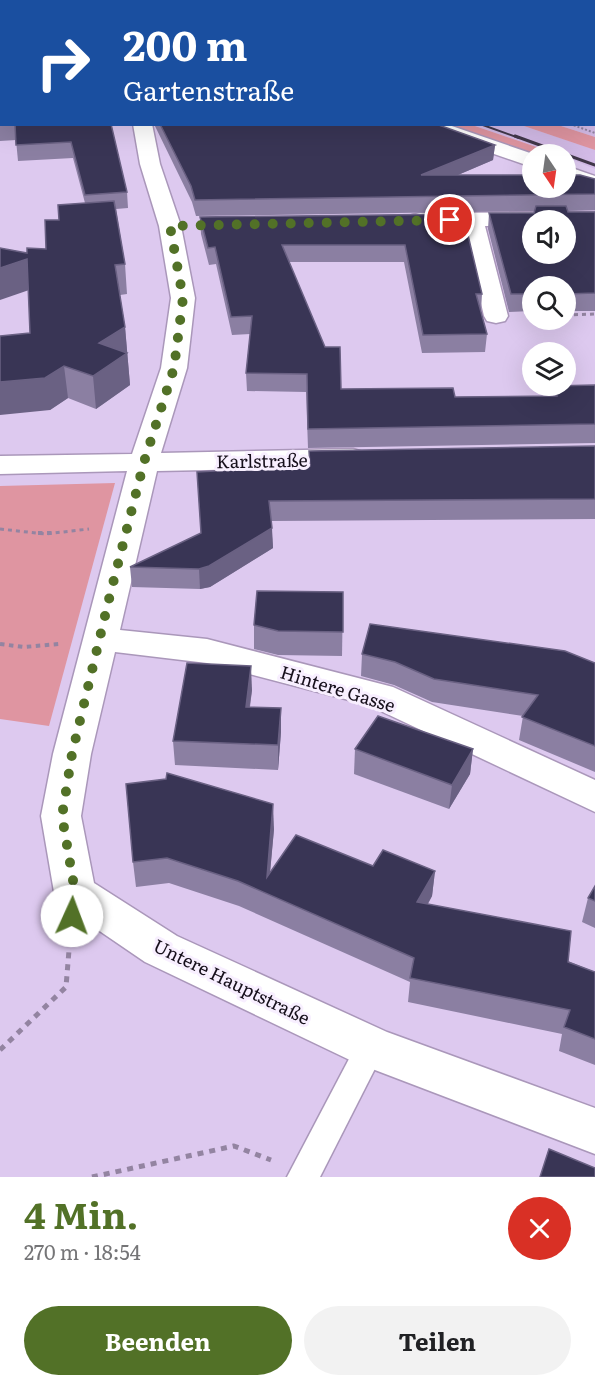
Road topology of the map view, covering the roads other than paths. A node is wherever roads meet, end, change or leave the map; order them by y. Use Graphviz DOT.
graph roads {
  1 [pos="142,126"];
  2 [pos="432,126"];
  3 [pos="522,157"];
  4 [pos="576,176"];
  5 [pos="595,183"];
  6 [pos="472,219"];
  7 [pos="595,219"];
  8 [pos="402,221"];
  9 [pos="496,316"];
  10 [pos="385,458"];
  11 [pos="144,462"];
  12 [pos="0,465"];
  13 [pos="99,639"];
  14 [pos="595,797"];
  15 [pos="371,1047"];
  16 [pos="595,1131"];
  17 [pos="305,1175"];
  1 -- 11 [label="street"];
  2 -- 3 [label="street"];
  4 -- 5 [label="street"];
  6 -- 7 [label="street"];
  6 -- 8 [label="street"];
  6 -- 9 [label="street"];
  10 -- 11 [label="street, Karlstraße"];
  11 -- 12 [label="street, Karlstraße"];
  11 -- 13 [label="street"];
  13 -- 14 [label="street, Hintere Gasse"];
  13 -- 15 [label="street, Untere Hauptstraße"];
  15 -- 16 [label="street, Untere Hauptstraße"];
  15 -- 17 [label="lane"];
}
